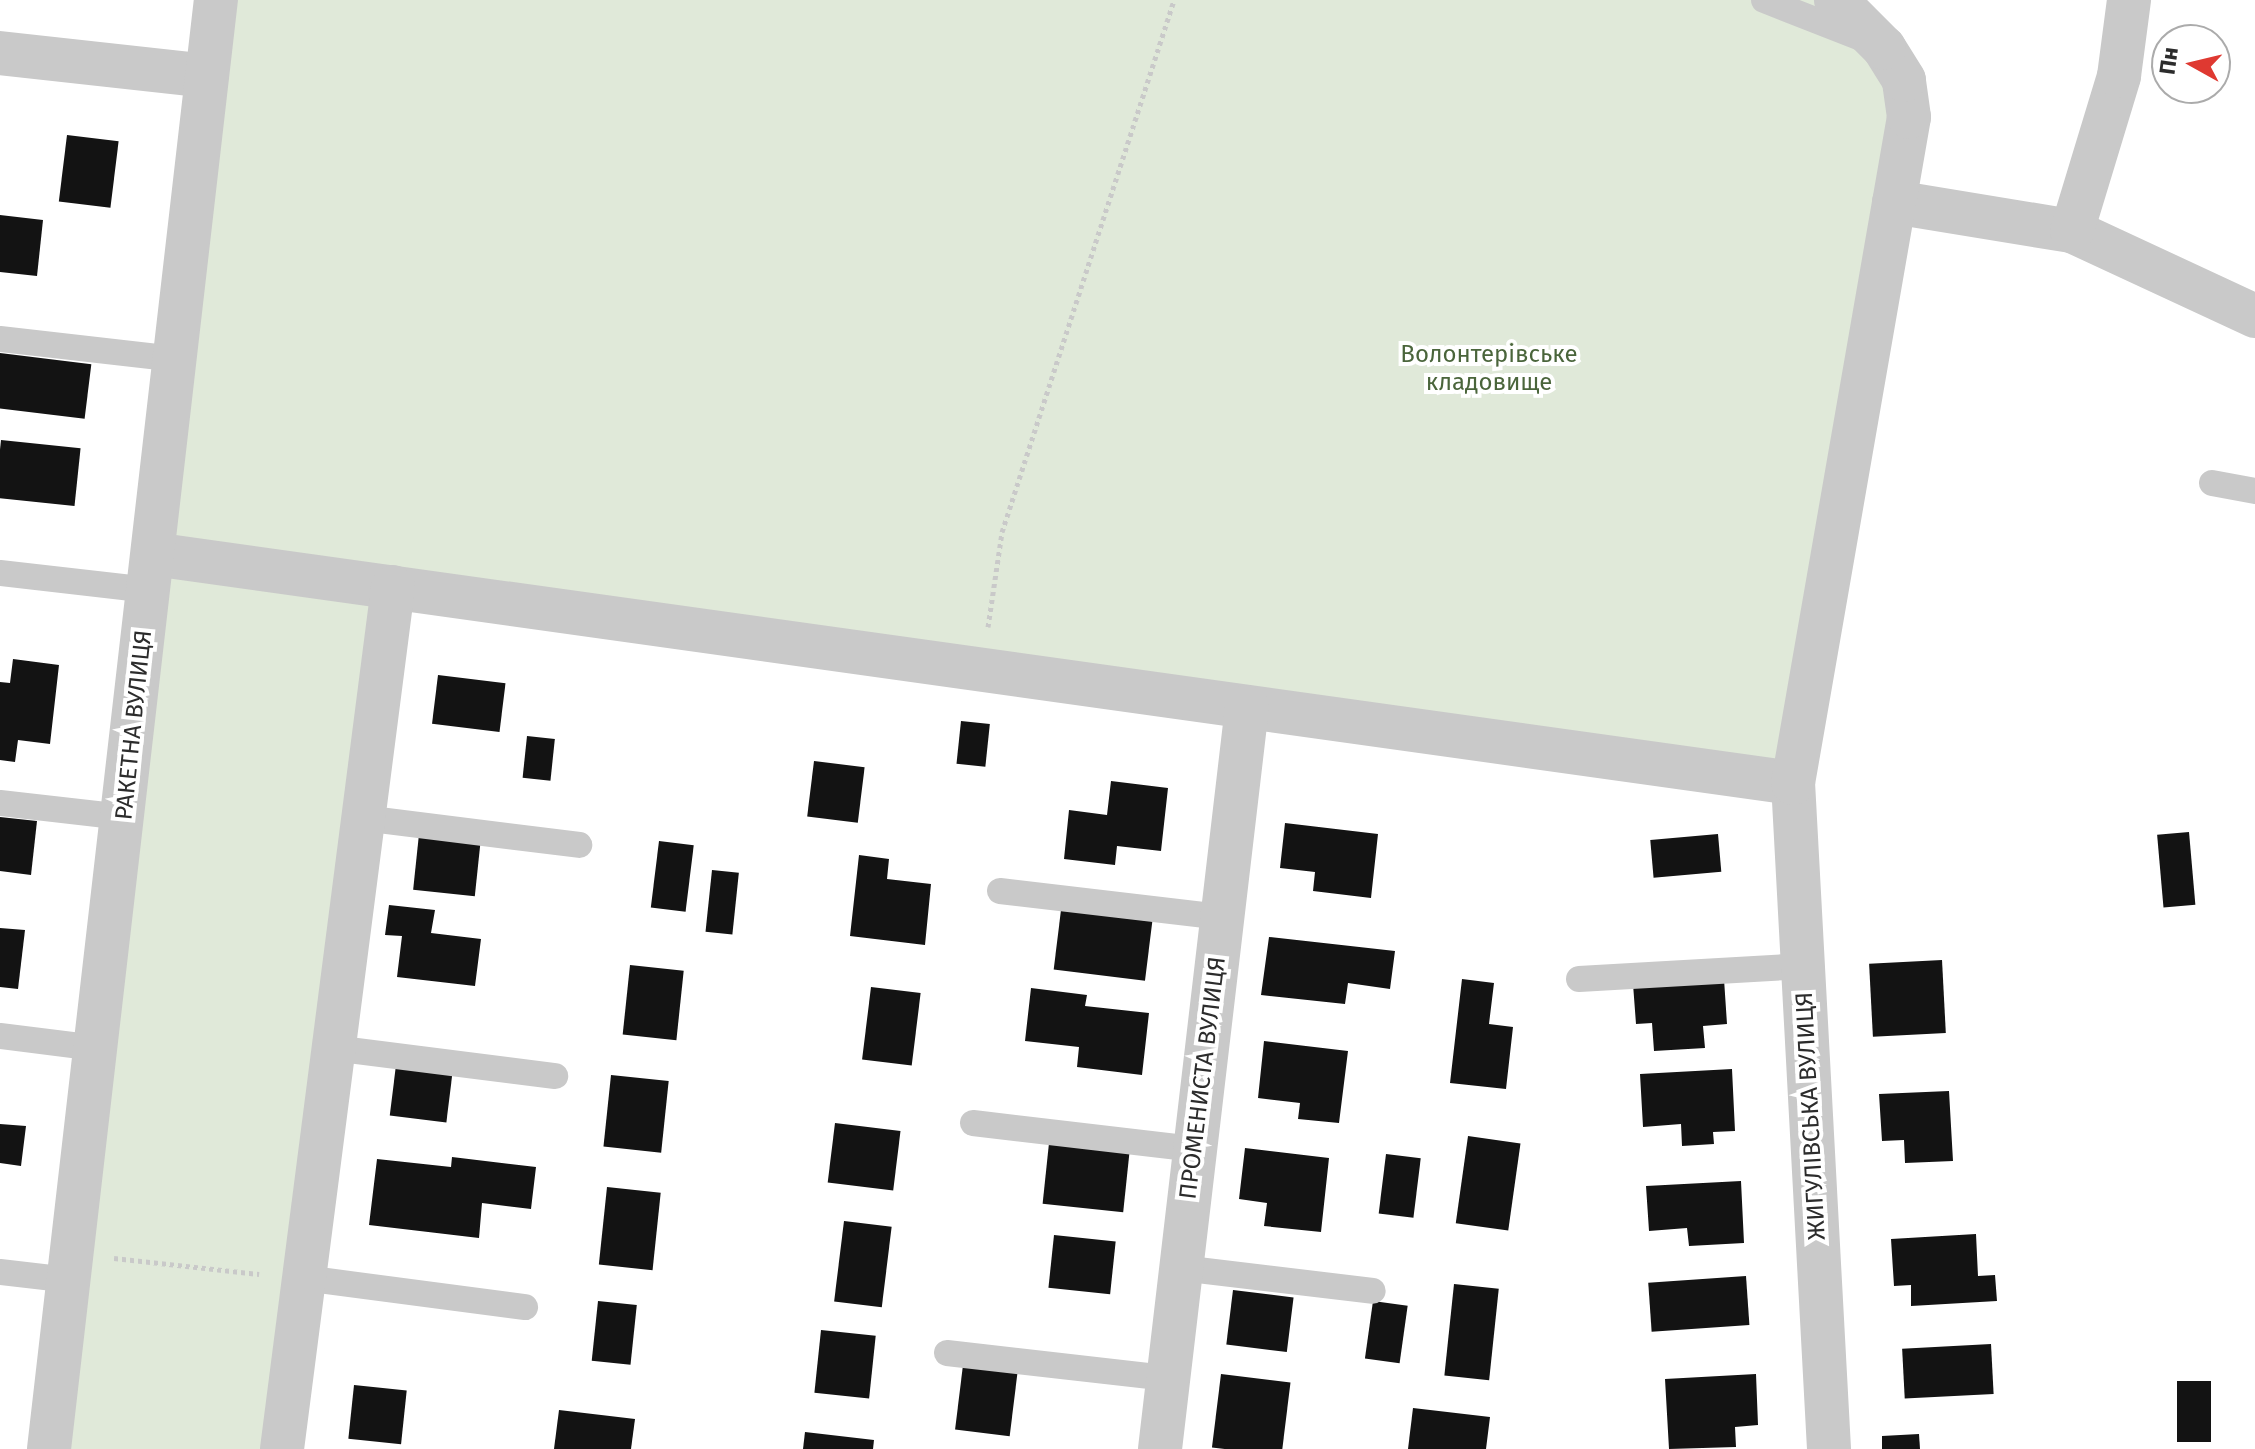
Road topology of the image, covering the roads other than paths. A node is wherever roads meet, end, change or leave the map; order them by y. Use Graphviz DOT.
graph roads {
  1 [pos="216,0"];
  2 [pos="1764,0"];
  3 [pos="1836,0"];
  4 [pos="2129,0"];
  5 [pos="1884,48"];
  6 [pos="0,53"];
  7 [pos="207,76"];
  8 [pos="1894,202"];
  9 [pos="2072,231"];
  10 [pos="2255,316"];
  11 [pos="0,339"];
  12 [pos="175,359"];
  13 [pos="2212,483"];
  14 [pos="2255,491"];
  15 [pos="151,572"];
  16 [pos="0,573"];
  17 [pos="393,587"];
  18 [pos="1247,707"];
  19 [pos="1793,783"];
  20 [pos="0,803"];
  21 [pos="123,817"];
  22 [pos="363,818"];
  23 [pos="579,845"];
  24 [pos="1000,891"];
  25 [pos="1222,917"];
  26 [pos="1803,966"];
  27 [pos="1579,979"];
  28 [pos="0,1036"];
  29 [pos="96,1048"];
  30 [pos="333,1048"];
  31 [pos="555,1076"];
  32 [pos="973,1123"];
  33 [pos="1195,1149"];
  34 [pos="70,1267"];
  35 [pos="1181,1268"];
  36 [pos="0,1272"];
  37 [pos="304,1278"];
  38 [pos="1373,1291"];
  39 [pos="525,1307"];
  40 [pos="947,1353"];
  41 [pos="1168,1378"];
  42 [pos="49,1449"];
  43 [pos="282,1449"];
  44 [pos="1160,1449"];
  45 [pos="1829,1449"];
  1 -- 7 [label="street, РАКЕТНА ВУЛИЦЯ"];
  2 -- 5 [label="lane"];
  3 -- 5 [label="street, ЖИГУЛІВСЬКА ВУЛИЦЯ"];
  4 -- 9 [label="street"];
  5 -- 8 [label="street, ЖИГУЛІВСЬКА ВУЛИЦЯ"];
  6 -- 7 [label="street"];
  7 -- 12 [label="street, РАКЕТНА ВУЛИЦЯ"];
  8 -- 9 [label="street"];
  8 -- 19 [label="street, ЖИГУЛІВСЬКА ВУЛИЦЯ"];
  9 -- 10 [label="street"];
  11 -- 12 [label="lane"];
  12 -- 15 [label="street, РАКЕТНА ВУЛИЦЯ"];
  13 -- 14 [label="lane"];
  15 -- 16 [label="lane"];
  15 -- 17 [label="street"];
  15 -- 21 [label="street, РАКЕТНА ВУЛИЦЯ"];
  17 -- 18 [label="street"];
  17 -- 22 [label="street"];
  18 -- 19 [label="street"];
  18 -- 25 [label="street, ПРОМЕНИСТА ВУЛИЦЯ"];
  19 -- 26 [label="street, ЖИГУЛІВСЬКА ВУЛИЦЯ"];
  20 -- 21 [label="lane"];
  21 -- 29 [label="street, РАКЕТНА ВУЛИЦЯ"];
  22 -- 23 [label="lane"];
  22 -- 30 [label="street"];
  24 -- 25 [label="lane"];
  25 -- 33 [label="street, ПРОМЕНИСТА ВУЛИЦЯ"];
  26 -- 27 [label="lane"];
  26 -- 45 [label="street, ЖИГУЛІВСЬКА ВУЛИЦЯ"];
  28 -- 29 [label="lane"];
  29 -- 34 [label="street, РАКЕТНА ВУЛИЦЯ"];
  30 -- 31 [label="lane"];
  30 -- 37 [label="street"];
  32 -- 33 [label="lane"];
  33 -- 35 [label="street, ПРОМЕНИСТА ВУЛИЦЯ"];
  34 -- 36 [label="lane"];
  34 -- 42 [label="street, РАКЕТНА ВУЛИЦЯ"];
  35 -- 38 [label="lane"];
  35 -- 41 [label="street, ПРОМЕНИСТА ВУЛИЦЯ"];
  37 -- 39 [label="lane"];
  37 -- 43 [label="street"];
  40 -- 41 [label="lane"];
  41 -- 44 [label="street, ПРОМЕНИСТА ВУЛИЦЯ"];
}
